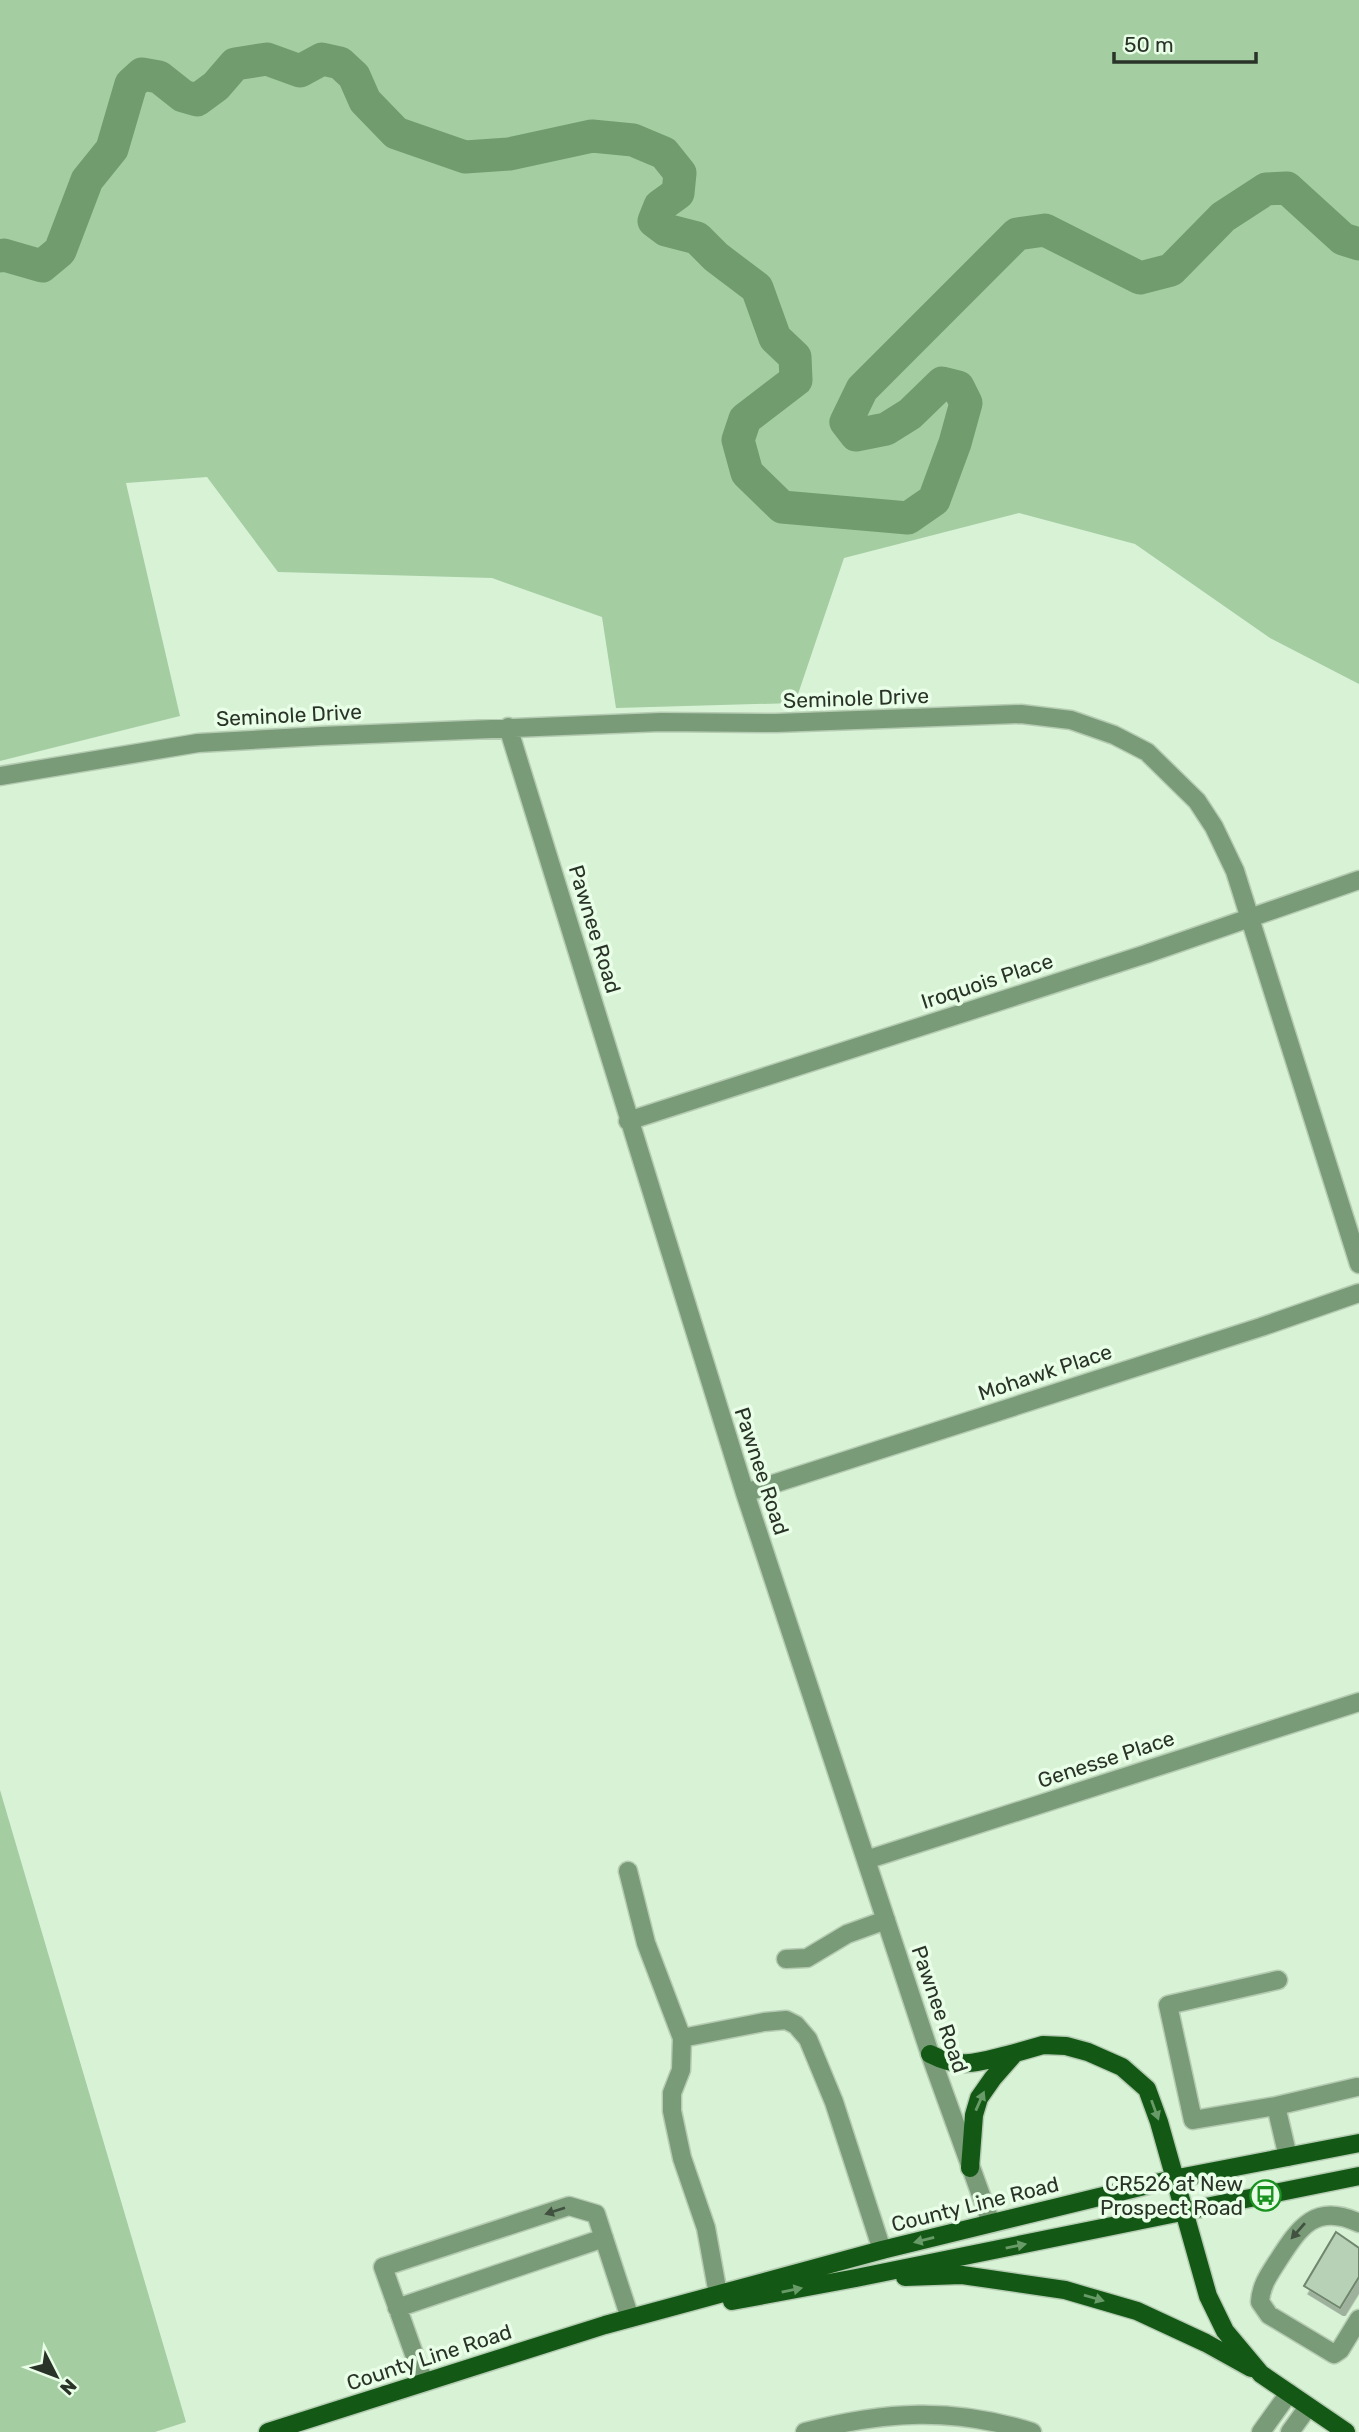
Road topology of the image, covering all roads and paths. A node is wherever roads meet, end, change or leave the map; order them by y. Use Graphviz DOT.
graph roads {
  1 [pos="508,727"];
  2 [pos="0,776"];
  3 [pos="1359,880"];
  4 [pos="1250,918"];
  5 [pos="628,1121"];
  6 [pos="1359,1264"];
  7 [pos="1359,1293"];
  8 [pos="745,1493"];
  9 [pos="1359,1703"];
  10 [pos="866,1860"];
  11 [pos="628,1871"];
  12 [pos="886,1920"];
  13 [pos="786,1959"];
  14 [pos="1279,1980"];
  15 [pos="682,2038"];
  16 [pos="1015,2053"];
  17 [pos="930,2054"];
  18 [pos="1357,2087"];
  19 [pos="1276,2106"];
  20 [pos="1359,2143"];
  21 [pos="1288,2157"];
  22 [pos="970,2168"];
  23 [pos="1359,2176"];
  24 [pos="1173,2179"];
  25 [pos="1183,2212"];
  26 [pos="991,2223"];
  27 [pos="1359,2223"];
  28 [pos="604,2238"];
  29 [pos="882,2250"];
  30 [pos="856,2278"];
  31 [pos="718,2294"];
  32 [pos="397,2308"];
  33 [pos="630,2318"];
  34 [pos="1359,2319"];
  35 [pos="605,2325"];
  36 [pos="1261,2374"];
  37 [pos="424,2382"];
  38 [pos="1289,2393"];
  39 [pos="1308,2407"];
  40 [pos="268,2432"];
  41 [pos="805,2432"];
  42 [pos="1032,2432"];
  43 [pos="1261,2432"];
  44 [pos="1290,2432"];
  45 [pos="1346,2432"];
  1 -- 2 [label="street, Seminole Drive"];
  1 -- 4 [label="street, Seminole Drive"];
  1 -- 5 [label="street, Pawnee Road"];
  3 -- 4 [label="street, Iroquois Place"];
  4 -- 5 [label="street, Iroquois Place"];
  4 -- 6 [label="street, Seminole Drive"];
  5 -- 8 [label="street, Pawnee Road"];
  7 -- 8 [label="street, Mohawk Place"];
  8 -- 10 [label="street, Pawnee Road"];
  9 -- 10 [label="street, Genesse Place"];
  10 -- 12 [label="street, Pawnee Road"];
  11 -- 15 [label="street"];
  12 -- 13 [label="street"];
  12 -- 17 [label="street, Pawnee Road"];
  14 -- 19 [label="street"];
  15 -- 29 [label="street"];
  15 -- 31 [label="street"];
  16 -- 17 [label="main road"];
  22 -- 16 [label="main road, one-way"];
  16 -- 24 [label="main road, one-way"];
  17 -- 22 [label="street, Pawnee Road"];
  18 -- 19 [label="street"];
  19 -- 21 [label="street"];
  20 -- 21 [label="main road, County Line Road"];
  21 -- 24 [label="main road, County Line Road"];
  22 -- 26 [label="street, Pawnee Road"];
  23 -- 25 [label="main road, County Line Road"];
  24 -- 25 [label="main road"];
  24 -- 26 [label="main road, County Line Road"];
  30 -- 25 [label="main road, County Line Road, one-way"];
  25 -- 36 [label="main road"];
  26 -- 29 [label="main road, County Line Road, one-way"];
  27 -- 34 [label="street, one-way"];
  28 -- 32 [label="street"];
  28 -- 32 [label="street, one-way"];
  28 -- 33 [label="street"];
  29 -- 31 [label="main road, County Line Road"];
  35 -- 30 [label="main road, County Line Road, one-way"];
  30 -- 36 [label="main road, one-way"];
  31 -- 33 [label="main road, County Line Road"];
  32 -- 37 [label="street"];
  33 -- 35 [label="main road, County Line Road"];
  35 -- 37 [label="main road, County Line Road"];
  36 -- 38 [label="main road"];
  37 -- 40 [label="main road, County Line Road"];
  38 -- 39 [label="main road"];
  38 -- 43 [label="street"];
  39 -- 44 [label="street"];
  39 -- 45 [label="main road"];
  41 -- 42 [label="street"];
}
